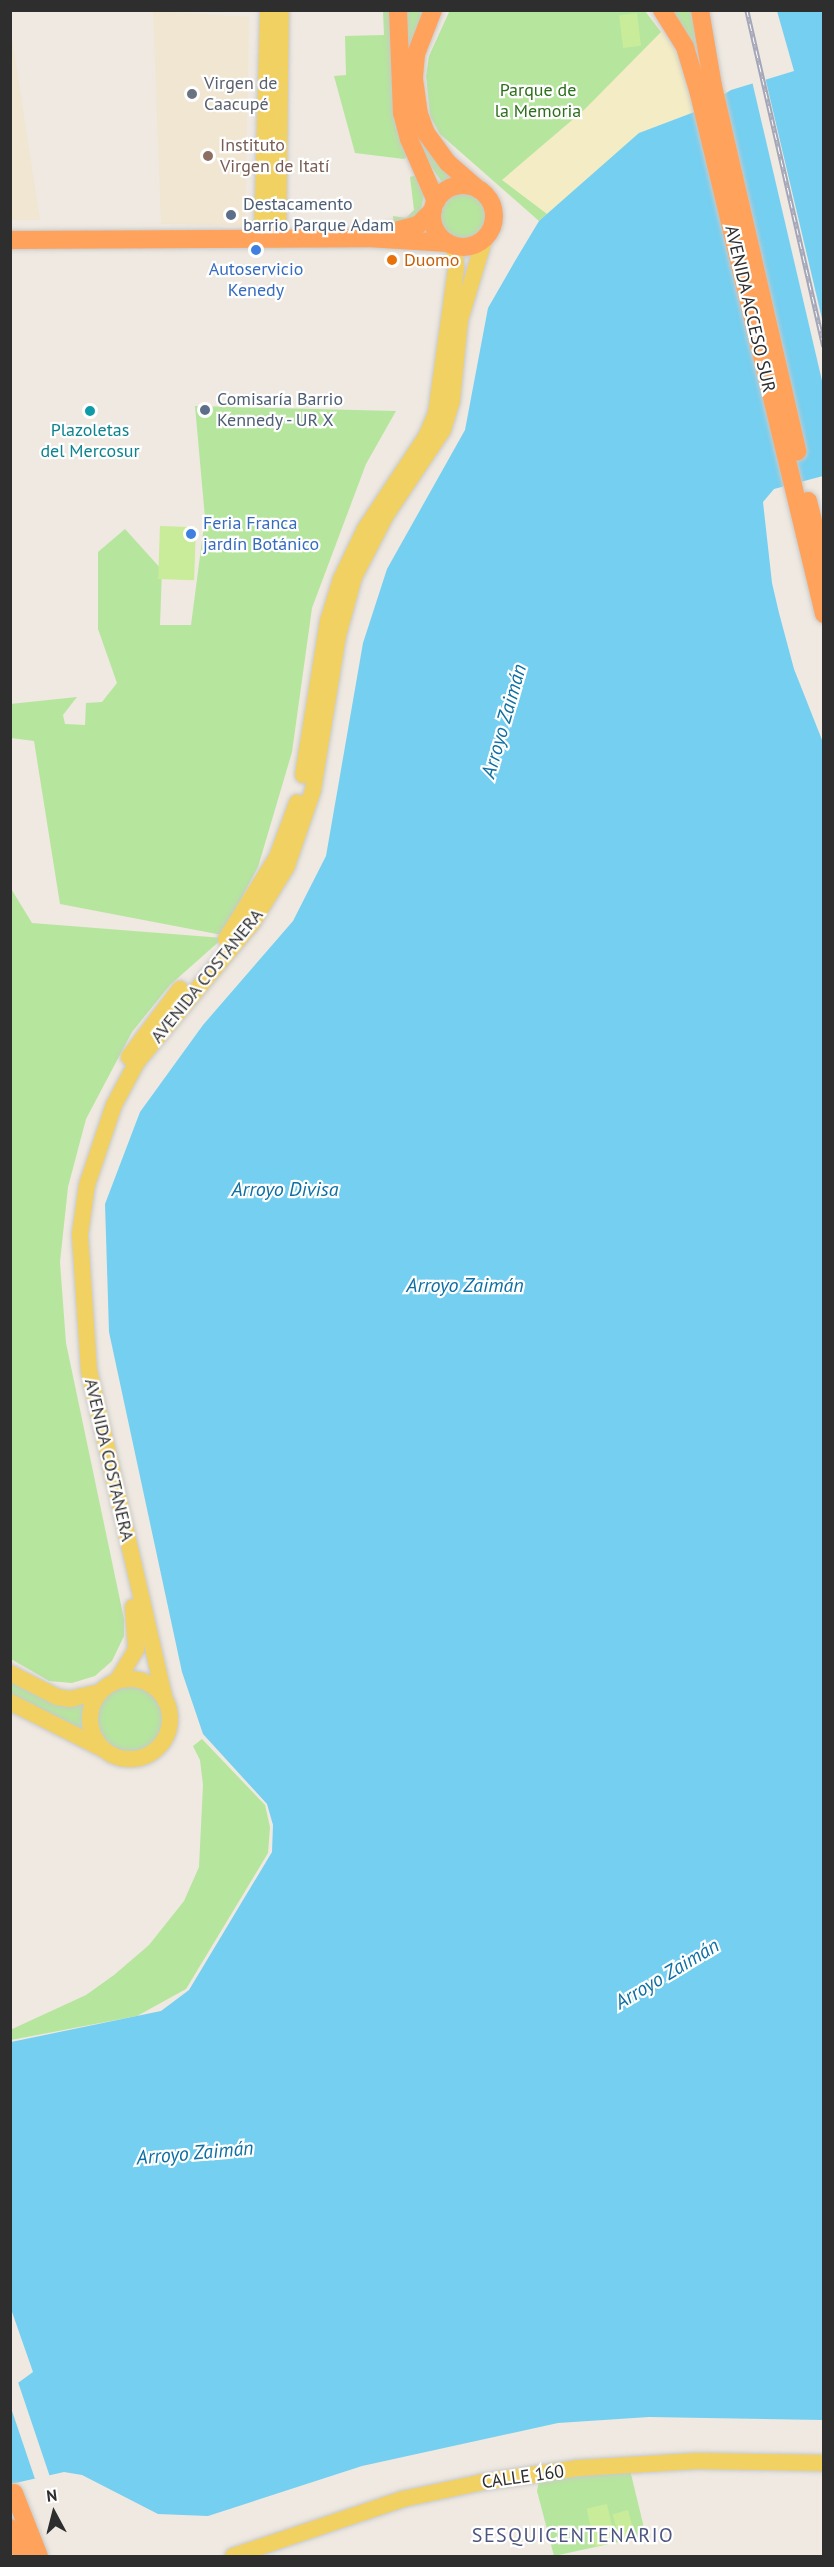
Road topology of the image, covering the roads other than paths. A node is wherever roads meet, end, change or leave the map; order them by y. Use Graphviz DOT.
graph roads {
  1 [pos="268,10"];
  2 [pos="281,10"];
  3 [pos="398,10"];
  4 [pos="434,10"];
  5 [pos="662,10"];
  6 [pos="700,10"];
  7 [pos="705,88"];
  8 [pos="478,189"];
  9 [pos="434,205"];
  10 [pos="485,237"];
  11 [pos="368,238"];
  12 [pos="10,240"];
  13 [pos="270,240"];
  14 [pos="451,244"];
  15 [pos="800,492"];
  16 [pos="824,564"];
  17 [pos="824,614"];
  18 [pos="10,1673"];
  19 [pos="117,1682"];
  20 [pos="100,1692"];
  21 [pos="165,1700"];
  22 [pos="10,1702"];
  23 [pos="102,1749"];
  24 [pos="824,2463"];
  25 [pos="12,2489"];
  26 [pos="19,2529"];
  27 [pos="23,2556"];
  28 [pos="39,2556"];
  29 [pos="53,2556"];
  30 [pos="233,2556"];
  1 -- 13 [label="main road"];
  2 -- 13 [label="main road"];
  3 -- 9 [label="highway"];
  4 -- 8 [label="highway"];
  5 -- 7 [label="highway, AVENIDA ACCESO SUR"];
  6 -- 7 [label="highway, AVENIDA ACCESO SUR"];
  7 -- 15 [label="highway, AVENIDA ACCESO SUR"];
  8 -- 9 [label="highway"];
  8 -- 10 [label="highway"];
  9 -- 11 [label="highway"];
  9 -- 14 [label="highway"];
  10 -- 14 [label="highway"];
  10 -- 21 [label="main road, AVENIDA COSTANERA"];
  11 -- 13 [label="highway"];
  11 -- 14 [label="highway"];
  12 -- 13 [label="highway"];
  14 -- 19 [label="main road, AVENIDA COSTANERA"];
  15 -- 16 [label="highway, AVENIDA ACCESO SUR"];
  15 -- 17 [label="highway, AVENIDA ACCESO SUR"];
  18 -- 20 [label="main road"];
  19 -- 20 [label="main road"];
  19 -- 21 [label="main road"];
  20 -- 23 [label="main road"];
  21 -- 23 [label="main road"];
  22 -- 23 [label="main road"];
  24 -- 30 [label="main road, CALLE 160"];
  25 -- 26 [label="highway"];
  26 -- 27 [label="highway"];
  26 -- 28 [label="highway"];
  26 -- 29 [label="highway"];
}
